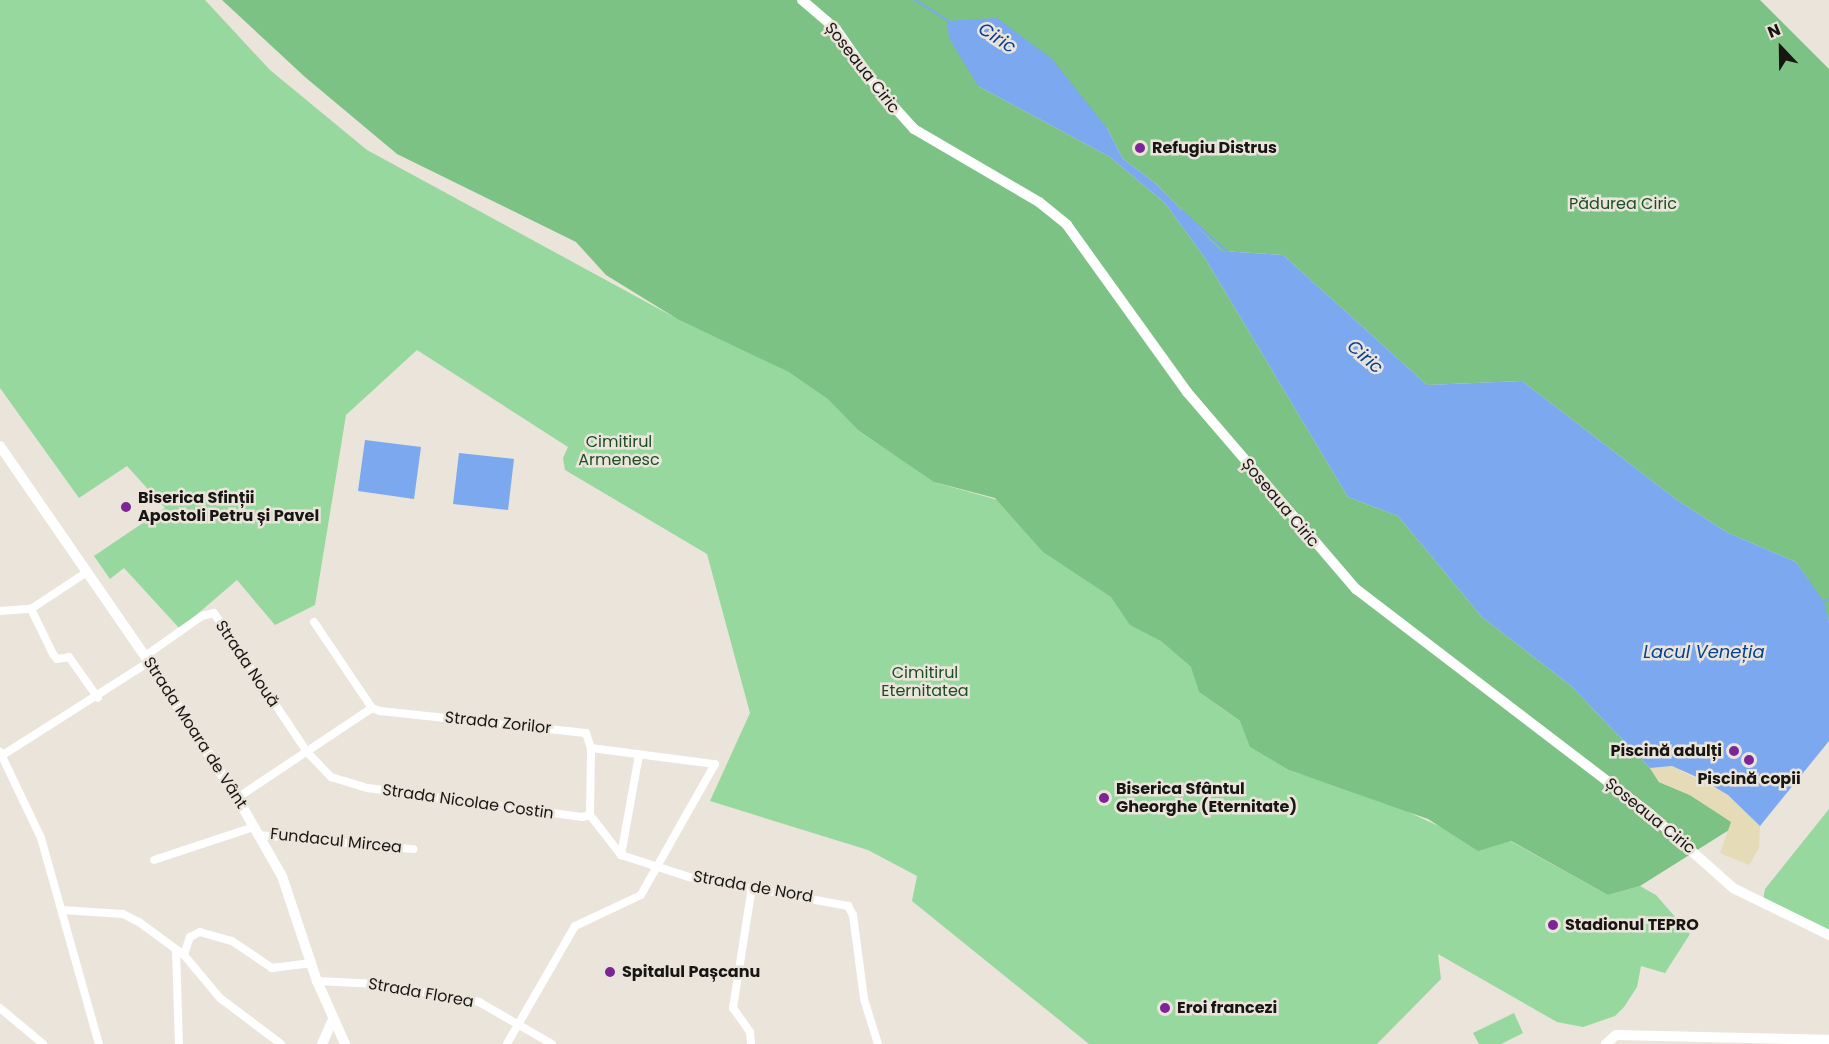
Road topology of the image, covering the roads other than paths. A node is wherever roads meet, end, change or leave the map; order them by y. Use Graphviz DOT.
graph roads {
  1 [pos="802,0"];
  2 [pos="0,446"];
  3 [pos="87,572"];
  4 [pos="31,609"];
  5 [pos="0,611"];
  6 [pos="314,622"];
  7 [pos="147,659"];
  8 [pos="98,698"];
  9 [pos="372,708"];
  10 [pos="591,748"];
  11 [pos="307,752"];
  12 [pos="1,754"];
  13 [pos="639,755"];
  14 [pos="237,798"];
  15 [pos="590,815"];
  16 [pos="256,831"];
  17 [pos="413,849"];
  18 [pos="621,855"];
  19 [pos="154,860"];
  20 [pos="656,868"];
  21 [pos="752,887"];
  22 [pos="62,910"];
  23 [pos="1829,935"];
  24 [pos="176,950"];
  25 [pos="184,955"];
  26 [pos="312,963"];
  27 [pos="317,981"];
  28 [pos="0,1008"];
  29 [pos="333,1019"];
  30 [pos="520,1024"];
  31 [pos="1829,1040"];
  32 [pos="1801,1041"];
  33 [pos="43,1044"];
  34 [pos="99,1044"];
  35 [pos="179,1044"];
  36 [pos="281,1044"];
  37 [pos="322,1044"];
  38 [pos="345,1044"];
  39 [pos="507,1044"];
  40 [pos="552,1044"];
  41 [pos="751,1044"];
  42 [pos="878,1044"];
  43 [pos="1606,1044"];
  1 -- 23 [label="street, Șoseaua Ciric"];
  2 -- 3 [label="street, Strada Moara de Vânt"];
  3 -- 4 [label="street"];
  3 -- 7 [label="street, Strada Moara de Vânt"];
  4 -- 5 [label="street"];
  4 -- 8 [label="street"];
  6 -- 9 [label="street"];
  7 -- 8 [label="street"];
  7 -- 11 [label="street, Strada Nouă"];
  7 -- 14 [label="street, Strada Moara de Vânt"];
  8 -- 12 [label="street"];
  9 -- 10 [label="street, Strada Zorilor"];
  9 -- 11 [label="street"];
  10 -- 13 [label="street"];
  10 -- 15 [label="street"];
  11 -- 14 [label="street"];
  11 -- 15 [label="street, Strada Nicolae Costin"];
  12 -- 22 [label="street"];
  13 -- 18 [label="street"];
  13 -- 20 [label="street"];
  14 -- 16 [label="street, Strada Moara de Vânt"];
  15 -- 18 [label="street"];
  16 -- 17 [label="street, Fundacul Mircea"];
  16 -- 19 [label="street"];
  16 -- 26 [label="street, Strada Moara de Vânt"];
  18 -- 20 [label="street, Strada de Nord"];
  20 -- 21 [label="street, Strada de Nord"];
  20 -- 30 [label="street"];
  21 -- 41 [label="street"];
  21 -- 42 [label="street, Strada de Nord"];
  22 -- 24 [label="street"];
  22 -- 34 [label="street"];
  24 -- 25 [label="street"];
  24 -- 35 [label="street"];
  25 -- 26 [label="street"];
  25 -- 36 [label="street"];
  26 -- 27 [label="street, Strada Moara de Vânt"];
  27 -- 29 [label="street, Strada Moara de Vânt"];
  27 -- 30 [label="street, Strada Florea"];
  28 -- 33 [label="street"];
  29 -- 37 [label="street"];
  29 -- 38 [label="street, Strada Moara de Vânt"];
  30 -- 39 [label="street"];
  30 -- 40 [label="street, Strada Florea"];
  31 -- 32 [label="street"];
  32 -- 43 [label="street"];
}
